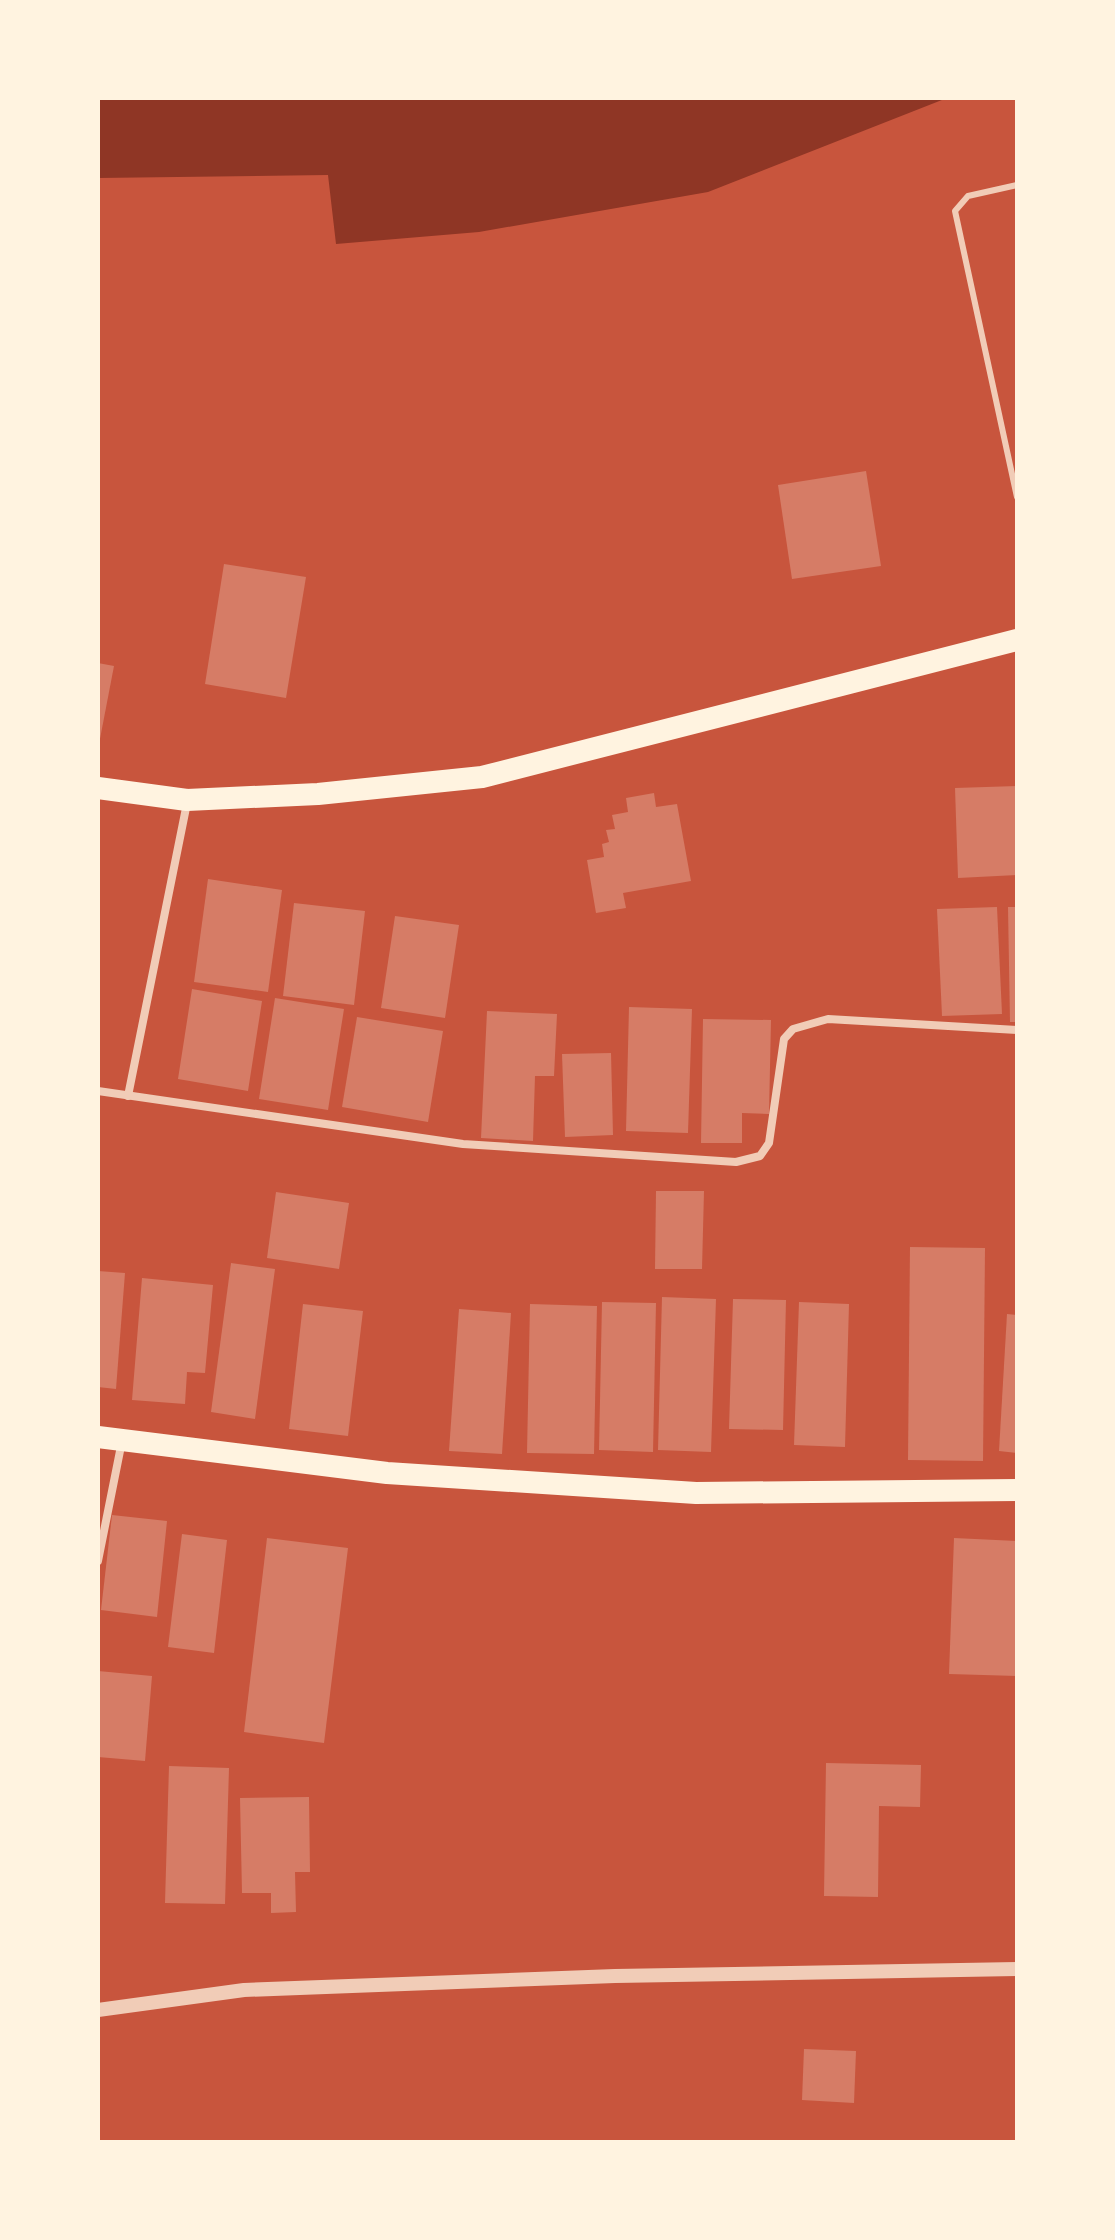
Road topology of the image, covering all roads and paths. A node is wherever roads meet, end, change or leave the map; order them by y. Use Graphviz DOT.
graph roads {
  1 [pos="1017,185"];
  2 [pos="1017,497"];
  3 [pos="1017,640"];
  4 [pos="98,788"];
  5 [pos="187,800"];
  6 [pos="1017,1030"];
  7 [pos="98,1091"];
  8 [pos="128,1096"];
  9 [pos="98,1437"];
  10 [pos="122,1440"];
  11 [pos="1017,1490"];
  12 [pos="98,1561"];
  13 [pos="1017,1969"];
  14 [pos="98,2010"];
  1 -- 2 [label="lane"];
  3 -- 5 [label="highway"];
  4 -- 5 [label="highway"];
  5 -- 8 [label="street"];
  6 -- 8 [label="street"];
  7 -- 8 [label="street"];
  9 -- 10 [label="highway"];
  10 -- 11 [label="highway"];
  10 -- 12 [label="street"];
  13 -- 14 [label="street"];
}
